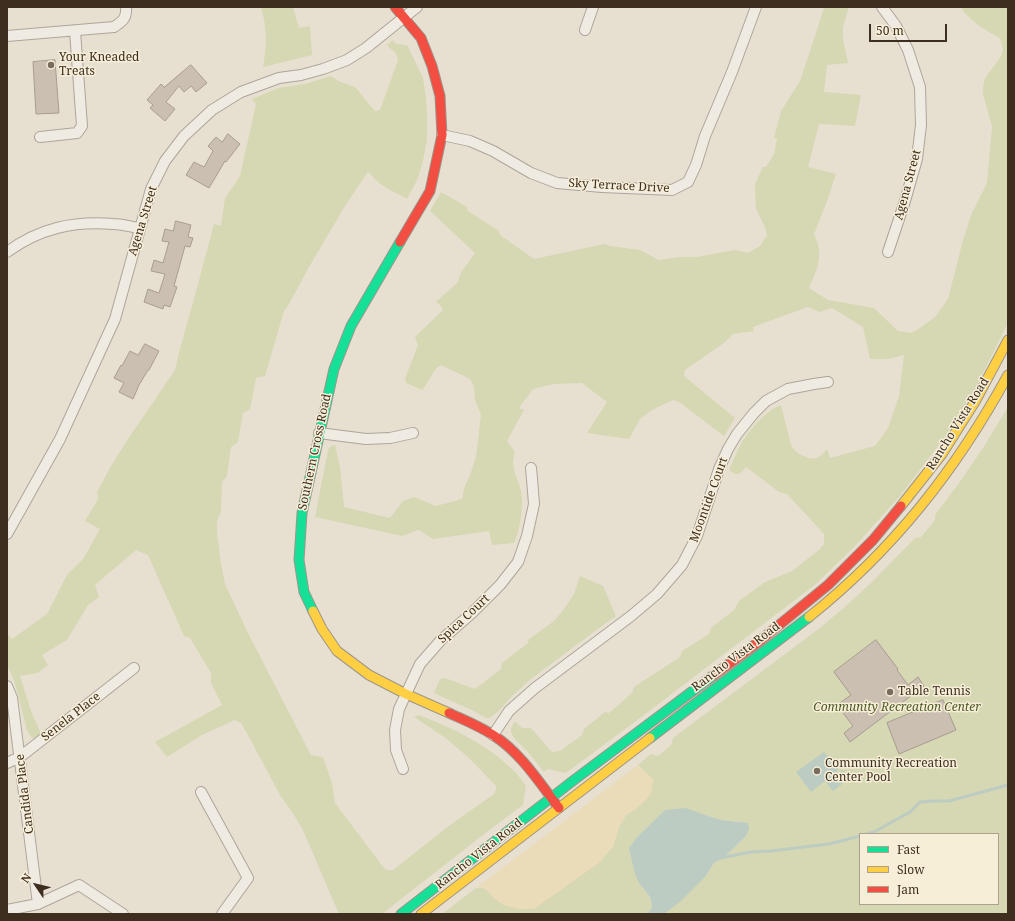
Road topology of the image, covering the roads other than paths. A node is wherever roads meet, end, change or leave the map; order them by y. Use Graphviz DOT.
graph roads {
  1 [pos="126,7"];
  2 [pos="395,7"];
  3 [pos="417,7"];
  4 [pos="593,7"];
  5 [pos="756,7"];
  6 [pos="882,7"];
  7 [pos="404,17"];
  8 [pos="585,30"];
  9 [pos="74,31"];
  10 [pos="7,36"];
  11 [pos="442,135"];
  12 [pos="40,137"];
  13 [pos="140,228"];
  14 [pos="7,252"];
  15 [pos="888,252"];
  16 [pos="1008,340"];
  17 [pos="1008,375"];
  18 [pos="828,382"];
  19 [pos="319,433"];
  20 [pos="413,433"];
  21 [pos="531,468"];
  22 [pos="7,534"];
  23 [pos="134,668"];
  24 [pos="7,686"];
  25 [pos="406,694"];
  26 [pos="494,734"];
  27 [pos="20,757"];
  28 [pos="7,763"];
  29 [pos="403,769"];
  30 [pos="201,792"];
  31 [pos="551,798"];
  32 [pos="559,808"];
  33 [pos="38,904"];
  34 [pos="7,910"];
  35 [pos="123,914"];
  36 [pos="222,914"];
  37 [pos="401,914"];
  38 [pos="421,914"];
  1 -- 9 [label="street"];
  2 -- 7 [label="main road, Southern Cross Road"];
  3 -- 7 [label="street, Agena Street"];
  4 -- 8 [label="street"];
  5 -- 11 [label="street, Sky Terrace Drive"];
  6 -- 15 [label="street, Agena Street"];
  7 -- 11 [label="main road, Southern Cross Road"];
  7 -- 13 [label="street, Agena Street"];
  9 -- 10 [label="street"];
  9 -- 12 [label="street"];
  11 -- 19 [label="main road, Southern Cross Road"];
  13 -- 14 [label="street"];
  13 -- 22 [label="street, Agena Street"];
  16 -- 31 [label="main road, Rancho Vista Road"];
  17 -- 32 [label="main road, Rancho Vista Road"];
  18 -- 26 [label="street, Moontide Court"];
  19 -- 20 [label="street"];
  19 -- 25 [label="main road, Southern Cross Road"];
  21 -- 25 [label="street, Spica Court"];
  23 -- 27 [label="street, Senela Place"];
  24 -- 27 [label="street, Candida Place"];
  25 -- 26 [label="main road, Southern Cross Road"];
  25 -- 29 [label="street, Spica Court"];
  26 -- 31 [label="main road, Southern Cross Road"];
  27 -- 28 [label="street, Senela Place"];
  27 -- 33 [label="street, Candida Place"];
  30 -- 36 [label="street"];
  31 -- 32 [label="main road, Southern Cross Road"];
  31 -- 37 [label="main road, Rancho Vista Road"];
  32 -- 38 [label="main road, Rancho Vista Road"];
  33 -- 34 [label="street"];
  33 -- 35 [label="street"];
}
